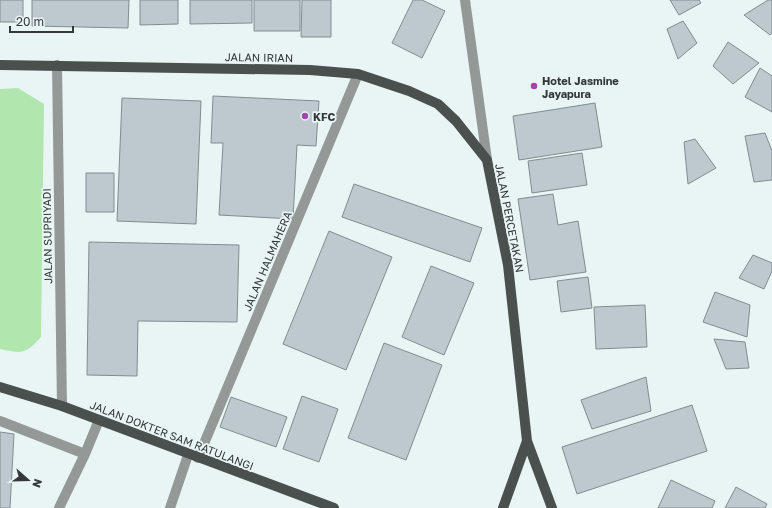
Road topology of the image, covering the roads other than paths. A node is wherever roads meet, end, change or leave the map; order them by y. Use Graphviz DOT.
graph roads {
  1 [pos="465,0"];
  2 [pos="0,65"];
  3 [pos="57,65"];
  4 [pos="358,74"];
  5 [pos="486,160"];
  6 [pos="0,387"];
  7 [pos="62,406"];
  8 [pos="99,420"];
  9 [pos="0,421"];
  10 [pos="527,441"];
  11 [pos="85,454"];
  12 [pos="193,456"];
  13 [pos="59,508"];
  14 [pos="170,508"];
  15 [pos="334,508"];
  16 [pos="503,508"];
  17 [pos="552,508"];
  1 -- 5 [label="street, JALAN PERCETAKAN"];
  2 -- 3 [label="main road, JALAN IRIAN"];
  3 -- 4 [label="main road, JALAN IRIAN"];
  3 -- 7 [label="street, JALAN SUPRIYADI"];
  4 -- 5 [label="main road, JALAN IRIAN"];
  4 -- 12 [label="street, JALAN HALMAHERA"];
  5 -- 10 [label="main road, JALAN PERCETAKAN"];
  6 -- 7 [label="main road, JALAN DOKTER SAM RATULANGI"];
  7 -- 8 [label="main road, JALAN DOKTER SAM RATULANGI"];
  8 -- 11 [label="street"];
  8 -- 12 [label="main road, JALAN DOKTER SAM RATULANGI"];
  9 -- 11 [label="street"];
  10 -- 16 [label="main road"];
  10 -- 17 [label="main road"];
  11 -- 13 [label="street"];
  12 -- 14 [label="street, JALAN HALMAHERA"];
  12 -- 15 [label="main road, JALAN DOKTER SAM RATULANGI"];
}
